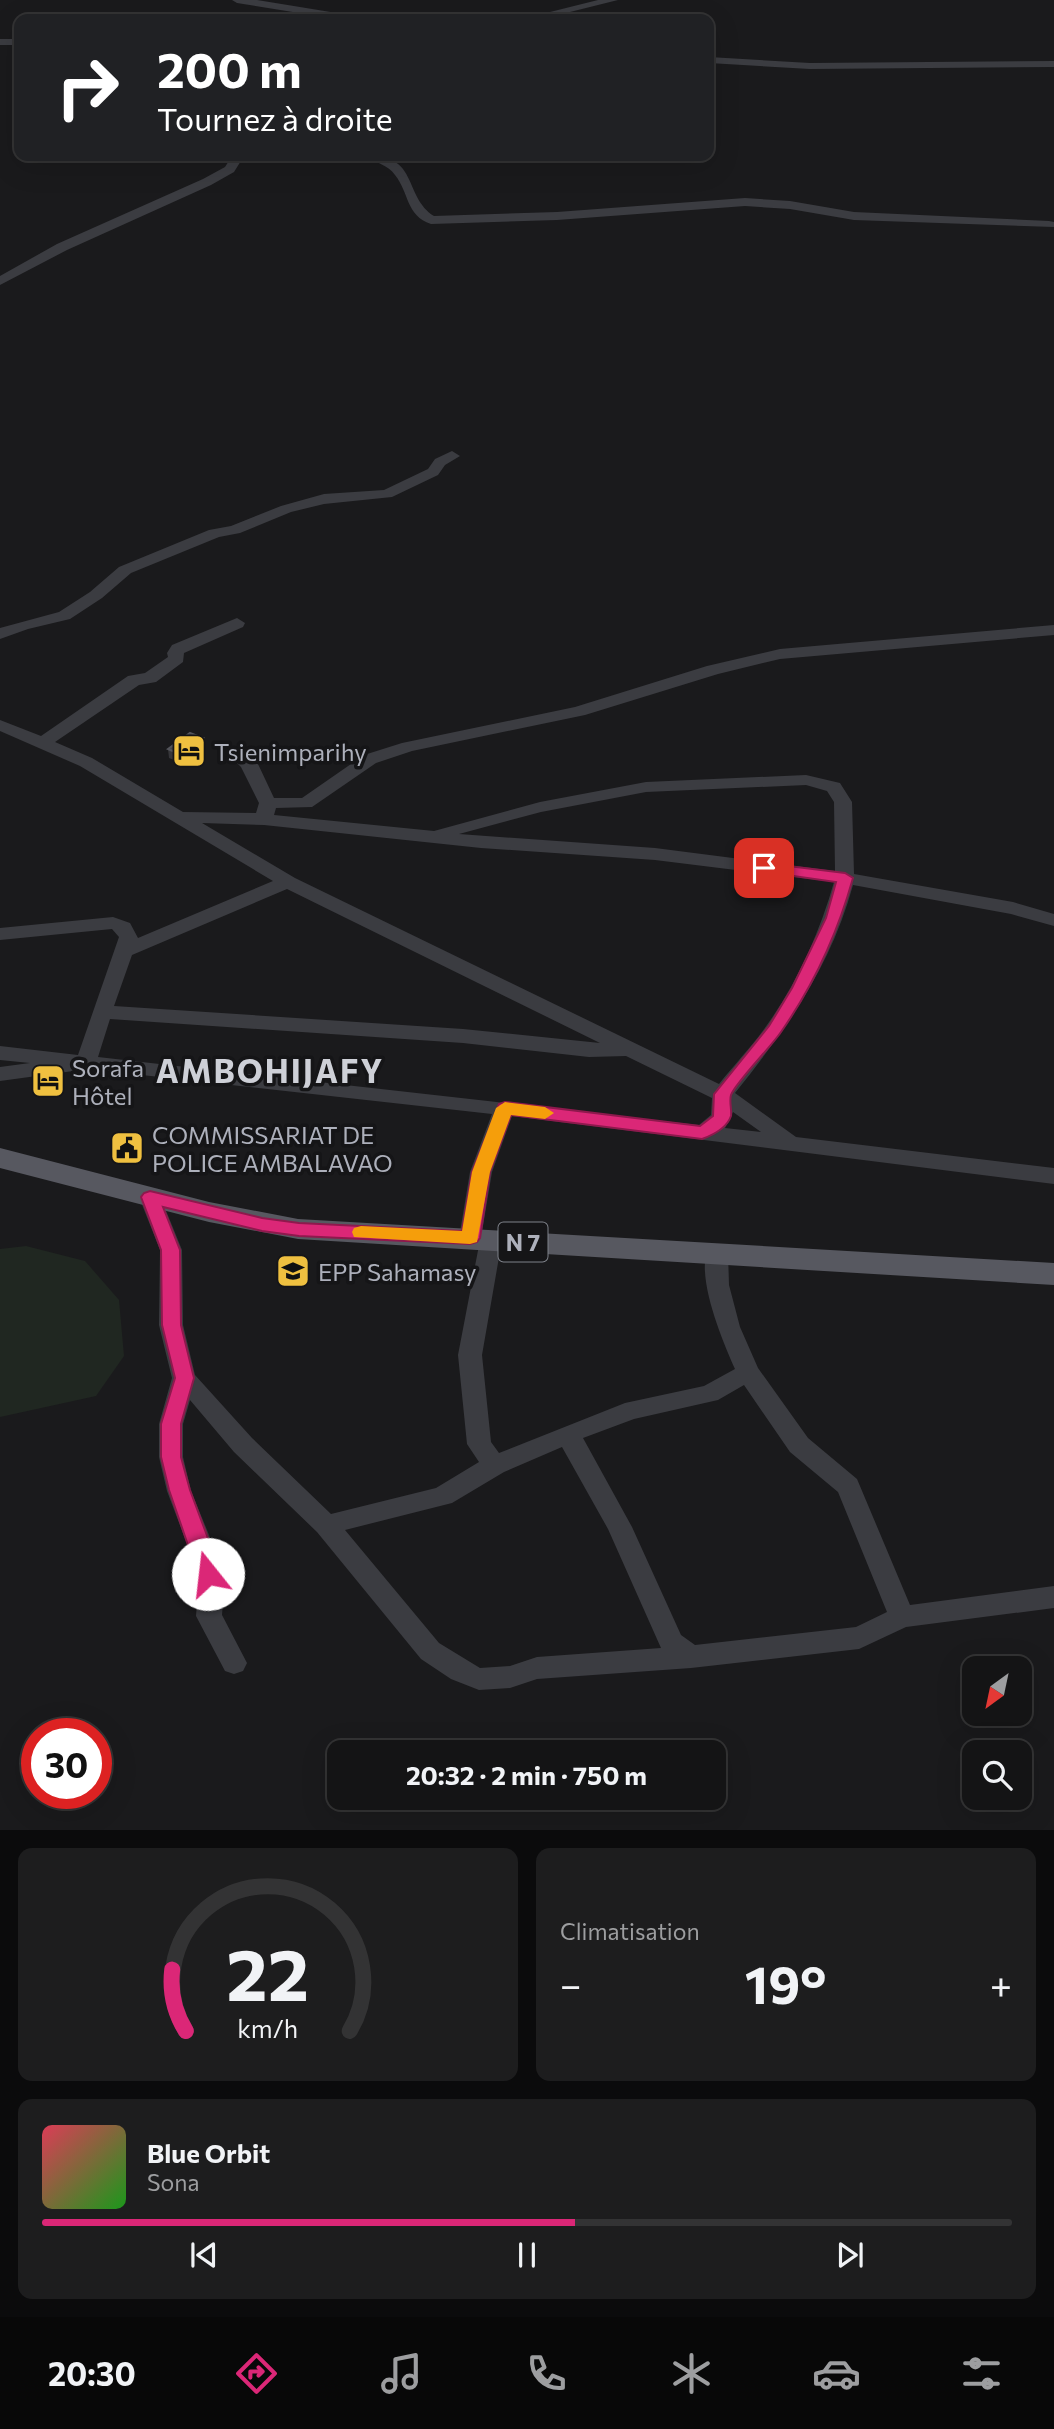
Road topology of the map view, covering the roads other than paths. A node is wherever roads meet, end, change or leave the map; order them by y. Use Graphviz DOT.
graph roads {
  1 [pos="237,0"];
  2 [pos="613,0"];
  3 [pos="302,14"];
  4 [pos="550,14"];
  5 [pos="714,60"];
  6 [pos="1054,64"];
  7 [pos="235,161"];
  8 [pos="388,161"];
  9 [pos="1049,225"];
  10 [pos="0,262"];
  11 [pos="5,278"];
  12 [pos="452,456"];
  13 [pos="237,624"];
  14 [pos="1054,630"];
  15 [pos="0,634"];
  16 [pos="1,727"];
  17 [pos="43,743"];
  18 [pos="234,751"];
  19 [pos="266,811"];
  20 [pos="176,817"];
  21 [pos="431,836"];
  22 [pos="845,878"];
  23 [pos="288,882"];
  24 [pos="1054,920"];
  25 [pos="0,934"];
  26 [pos="124,951"];
  27 [pos="102,1012"];
  28 [pos="628,1049"];
  29 [pos="0,1053"];
  30 [pos="86,1063"];
  31 [pos="0,1074"];
  32 [pos="722,1094"];
  33 [pos="505,1108"];
  34 [pos="702,1132"];
  35 [pos="789,1142"];
  36 [pos="0,1158"];
  37 [pos="1054,1176"];
  38 [pos="150,1197"];
  39 [pos="481,1239"];
  40 [pos="717,1252"];
  41 [pos="1054,1274"];
  42 [pos="748,1372"];
  43 [pos="184,1378"];
  44 [pos="567,1435"];
  45 [pos="495,1465"];
  46 [pos="326,1525"];
  47 [pos="1054,1597"];
  48 [pos="902,1617"];
  49 [pos="691,1657"];
  50 [pos="234,1664"];
  1 -- 3 [label="street"];
  2 -- 4 [label="street"];
  5 -- 6 [label="street"];
  7 -- 11 [label="street"];
  8 -- 9 [label="street"];
  10 -- 11 [label="street"];
  12 -- 15 [label="street"];
  13 -- 17 [label="street"];
  14 -- 19 [label="street"];
  16 -- 17 [label="street"];
  17 -- 20 [label="street"];
  18 -- 19 [label="street"];
  19 -- 20 [label="street"];
  19 -- 21 [label="street"];
  20 -- 23 [label="street"];
  21 -- 22 [label="street"];
  21 -- 22 [label="street"];
  22 -- 24 [label="street"];
  22 -- 32 [label="street"];
  23 -- 26 [label="street"];
  23 -- 28 [label="street"];
  25 -- 26 [label="street"];
  26 -- 27 [label="street"];
  27 -- 28 [label="street"];
  27 -- 30 [label="street"];
  28 -- 32 [label="street"];
  29 -- 30 [label="street"];
  30 -- 31 [label="street"];
  30 -- 33 [label="street"];
  32 -- 34 [label="street"];
  32 -- 35 [label="street"];
  33 -- 34 [label="street"];
  33 -- 39 [label="street"];
  34 -- 35 [label="street"];
  35 -- 37 [label="street"];
  36 -- 38 [label="main road, N 7"];
  38 -- 39 [label="main road, N 7"];
  38 -- 43 [label="street"];
  39 -- 40 [label="main road, N 7"];
  39 -- 45 [label="street"];
  40 -- 41 [label="main road, N 7"];
  40 -- 42 [label="street"];
  42 -- 44 [label="street"];
  42 -- 48 [label="street"];
  43 -- 46 [label="street"];
  43 -- 50 [label="street"];
  44 -- 45 [label="street"];
  44 -- 49 [label="street"];
  45 -- 46 [label="street"];
  46 -- 49 [label="street"];
  47 -- 48 [label="street"];
  48 -- 49 [label="street"];
}
